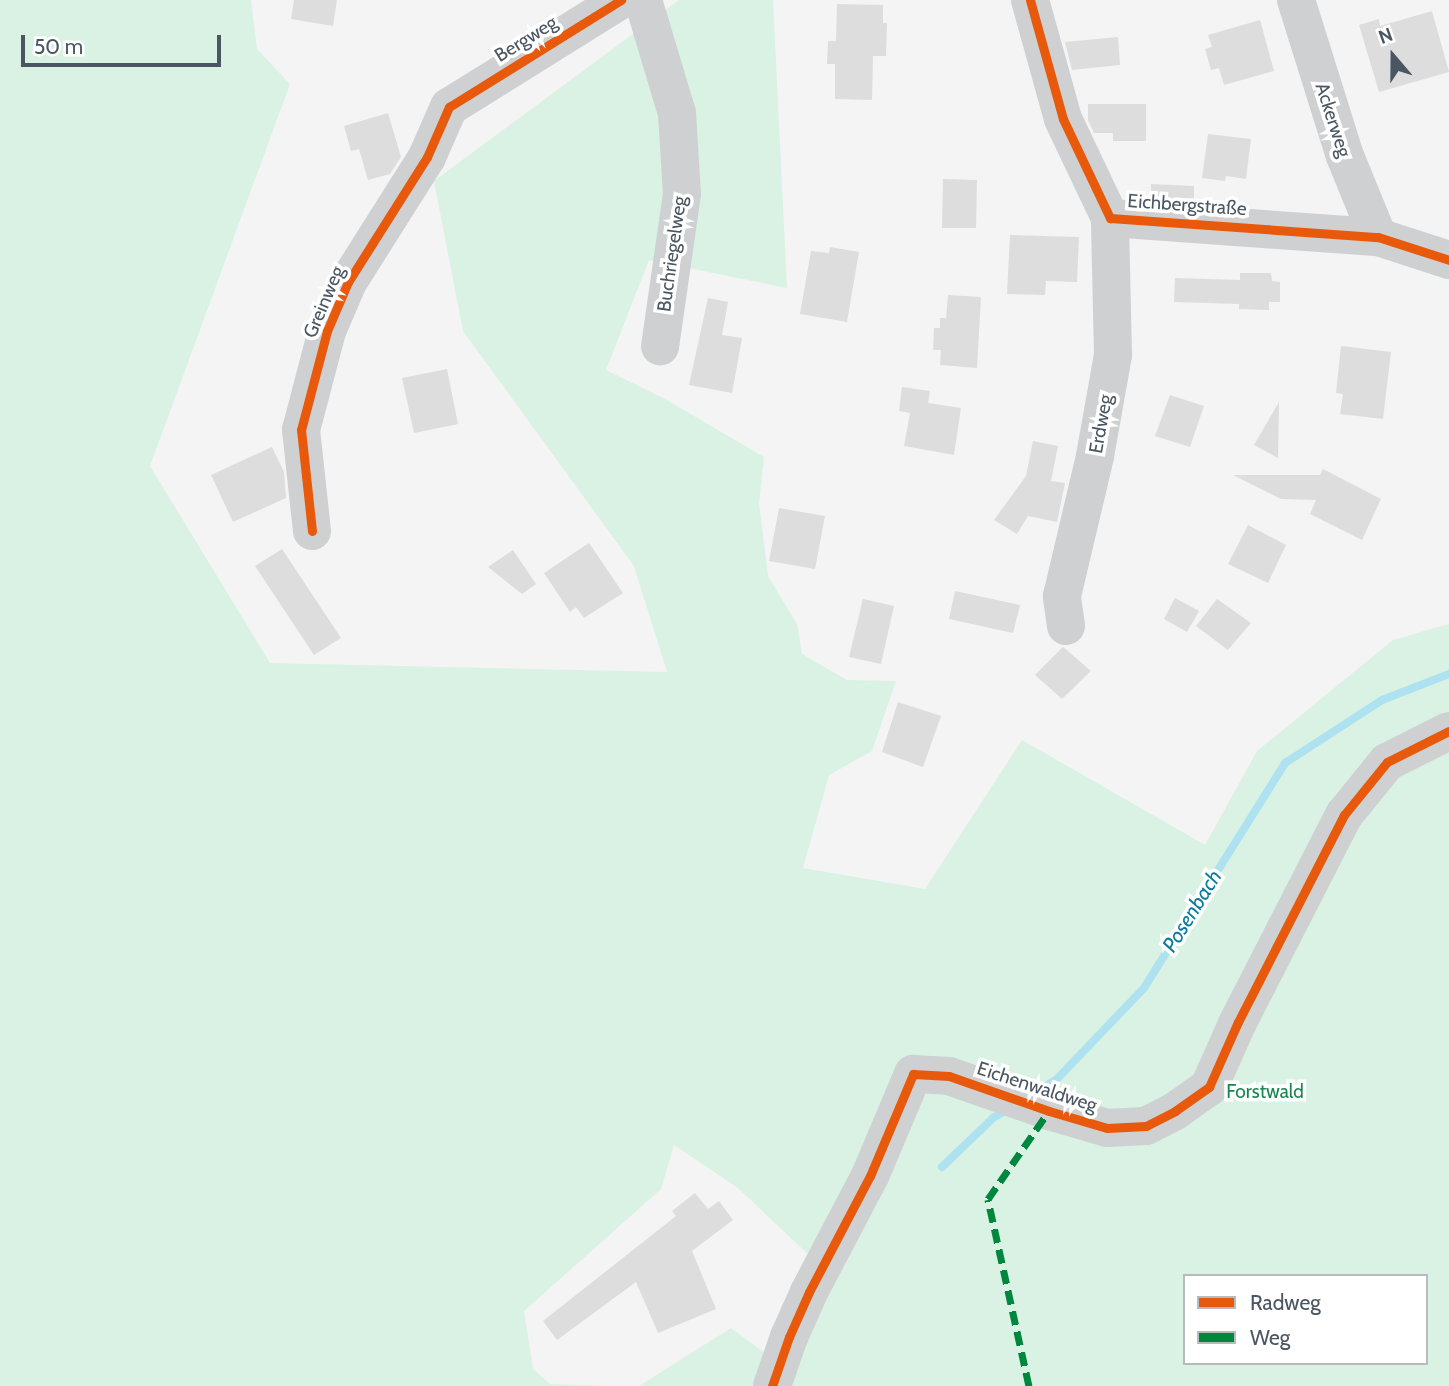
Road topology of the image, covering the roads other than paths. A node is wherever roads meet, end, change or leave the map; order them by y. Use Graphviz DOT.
graph roads {
  1 [pos="621,0"];
  2 [pos="643,0"];
  3 [pos="1030,0"];
  4 [pos="1296,0"];
  5 [pos="449,107"];
  6 [pos="1110,218"];
  7 [pos="1378,237"];
  8 [pos="1449,260"];
  9 [pos="660,346"];
  10 [pos="312,531"];
  11 [pos="1066,626"];
  12 [pos="1449,731"];
  13 [pos="772,1386"];
  1 -- 5 [label="street, Bergweg"];
  2 -- 9 [label="street, Buchriegelweg"];
  3 -- 6 [label="street, Eichbergstraße"];
  4 -- 7 [label="street, Ackerweg"];
  5 -- 10 [label="street, Greinweg"];
  6 -- 7 [label="street, Eichbergstraße"];
  6 -- 11 [label="street, Erdweg"];
  7 -- 8 [label="street, Eichbergstraße"];
  12 -- 13 [label="street, Eichenwaldweg"];
}
